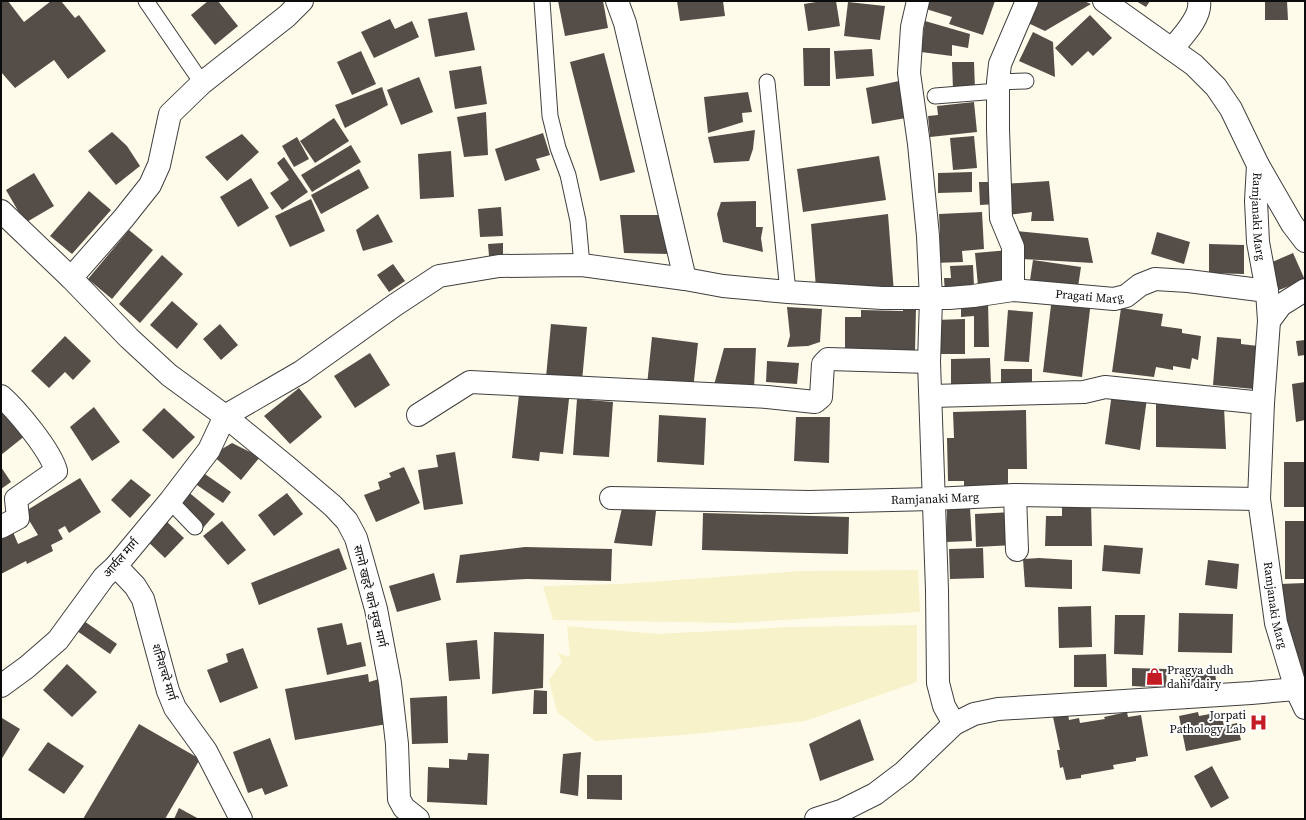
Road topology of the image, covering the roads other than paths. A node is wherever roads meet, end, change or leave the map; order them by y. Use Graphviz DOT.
graph roads {
  1 [pos="146,1"];
  2 [pos="302,1"];
  3 [pos="542,1"];
  4 [pos="617,1"];
  5 [pos="918,1"];
  6 [pos="1027,1"];
  7 [pos="1104,1"];
  8 [pos="1199,1"];
  9 [pos="1172,49"];
  10 [pos="1026,81"];
  11 [pos="767,82"];
  12 [pos="202,83"];
  13 [pos="998,87"];
  14 [pos="935,96"];
  15 [pos="1258,165"];
  16 [pos="1,211"];
  17 [pos="1305,241"];
  18 [pos="582,265"];
  19 [pos="71,278"];
  20 [pos="686,279"];
  21 [pos="1013,290"];
  22 [pos="1305,290"];
  23 [pos="1267,291"];
  24 [pos="788,292"];
  25 [pos="931,299"];
  26 [pos="1269,321"];
  27 [pos="929,362"];
  28 [pos="1,396"];
  29 [pos="931,396"];
  30 [pos="1263,403"];
  31 [pos="418,415"];
  32 [pos="225,416"];
  33 [pos="1015,495"];
  34 [pos="611,498"];
  35 [pos="933,499"];
  36 [pos="1259,499"];
  37 [pos="170,501"];
  38 [pos="1,527"];
  39 [pos="195,527"];
  40 [pos="1017,550"];
  41 [pos="116,566"];
  42 [pos="1,686"];
  43 [pos="1296,689"];
  44 [pos="1305,708"];
  45 [pos="954,724"];
  46 [pos="411,813"];
  47 [pos="241,819"];
  48 [pos="816,819"];
  1 -- 12 [label="lane"];
  2 -- 12 [label="street"];
  3 -- 18 [label="lane"];
  4 -- 20 [label="street"];
  5 -- 25 [label="street"];
  6 -- 13 [label="street"];
  7 -- 9 [label="street, Ramjanaki Marg"];
  8 -- 9 [label="street"];
  9 -- 15 [label="street, Ramjanaki Marg"];
  10 -- 13 [label="lane"];
  11 -- 24 [label="lane"];
  12 -- 19 [label="street"];
  13 -- 14 [label="lane"];
  13 -- 21 [label="street"];
  15 -- 17 [label="street"];
  15 -- 23 [label="street, Ramjanaki Marg"];
  16 -- 19 [label="street, सानो खहरे थाने मुख मार्ग"];
  18 -- 20 [label="street, Pragati Marg"];
  18 -- 32 [label="street, Pragati Marg"];
  19 -- 32 [label="street, सानो खहरे थाने मुख मार्ग"];
  20 -- 24 [label="street, Pragati Marg"];
  21 -- 23 [label="street, Pragati Marg"];
  21 -- 25 [label="street, Pragati Marg"];
  22 -- 26 [label="street"];
  23 -- 26 [label="street, Ramjanaki Marg"];
  24 -- 25 [label="street, Pragati Marg"];
  25 -- 27 [label="street"];
  26 -- 30 [label="street, Ramjanaki Marg"];
  27 -- 29 [label="street"];
  27 -- 31 [label="street"];
  28 -- 38 [label="street"];
  29 -- 30 [label="street"];
  29 -- 35 [label="street"];
  30 -- 36 [label="street, Ramjanaki Marg"];
  32 -- 37 [label="street, आर्यल मार्ग"];
  32 -- 46 [label="street, सानो खहरे थाने मुख मार्ग"];
  33 -- 35 [label="street, Ramjanaki Marg"];
  33 -- 36 [label="street, Ramjanaki Marg"];
  33 -- 40 [label="street"];
  34 -- 35 [label="street, Ramjanaki Marg"];
  35 -- 45 [label="street"];
  36 -- 43 [label="street, Ramjanaki Marg"];
  37 -- 39 [label="lane"];
  37 -- 41 [label="street, आर्यल मार्ग"];
  41 -- 42 [label="street, आर्यल मार्ग"];
  41 -- 47 [label="street, शनिशचरे मार्ग"];
  43 -- 44 [label="street, Ramjanaki Marg"];
  43 -- 45 [label="street"];
  45 -- 48 [label="street"];
}
